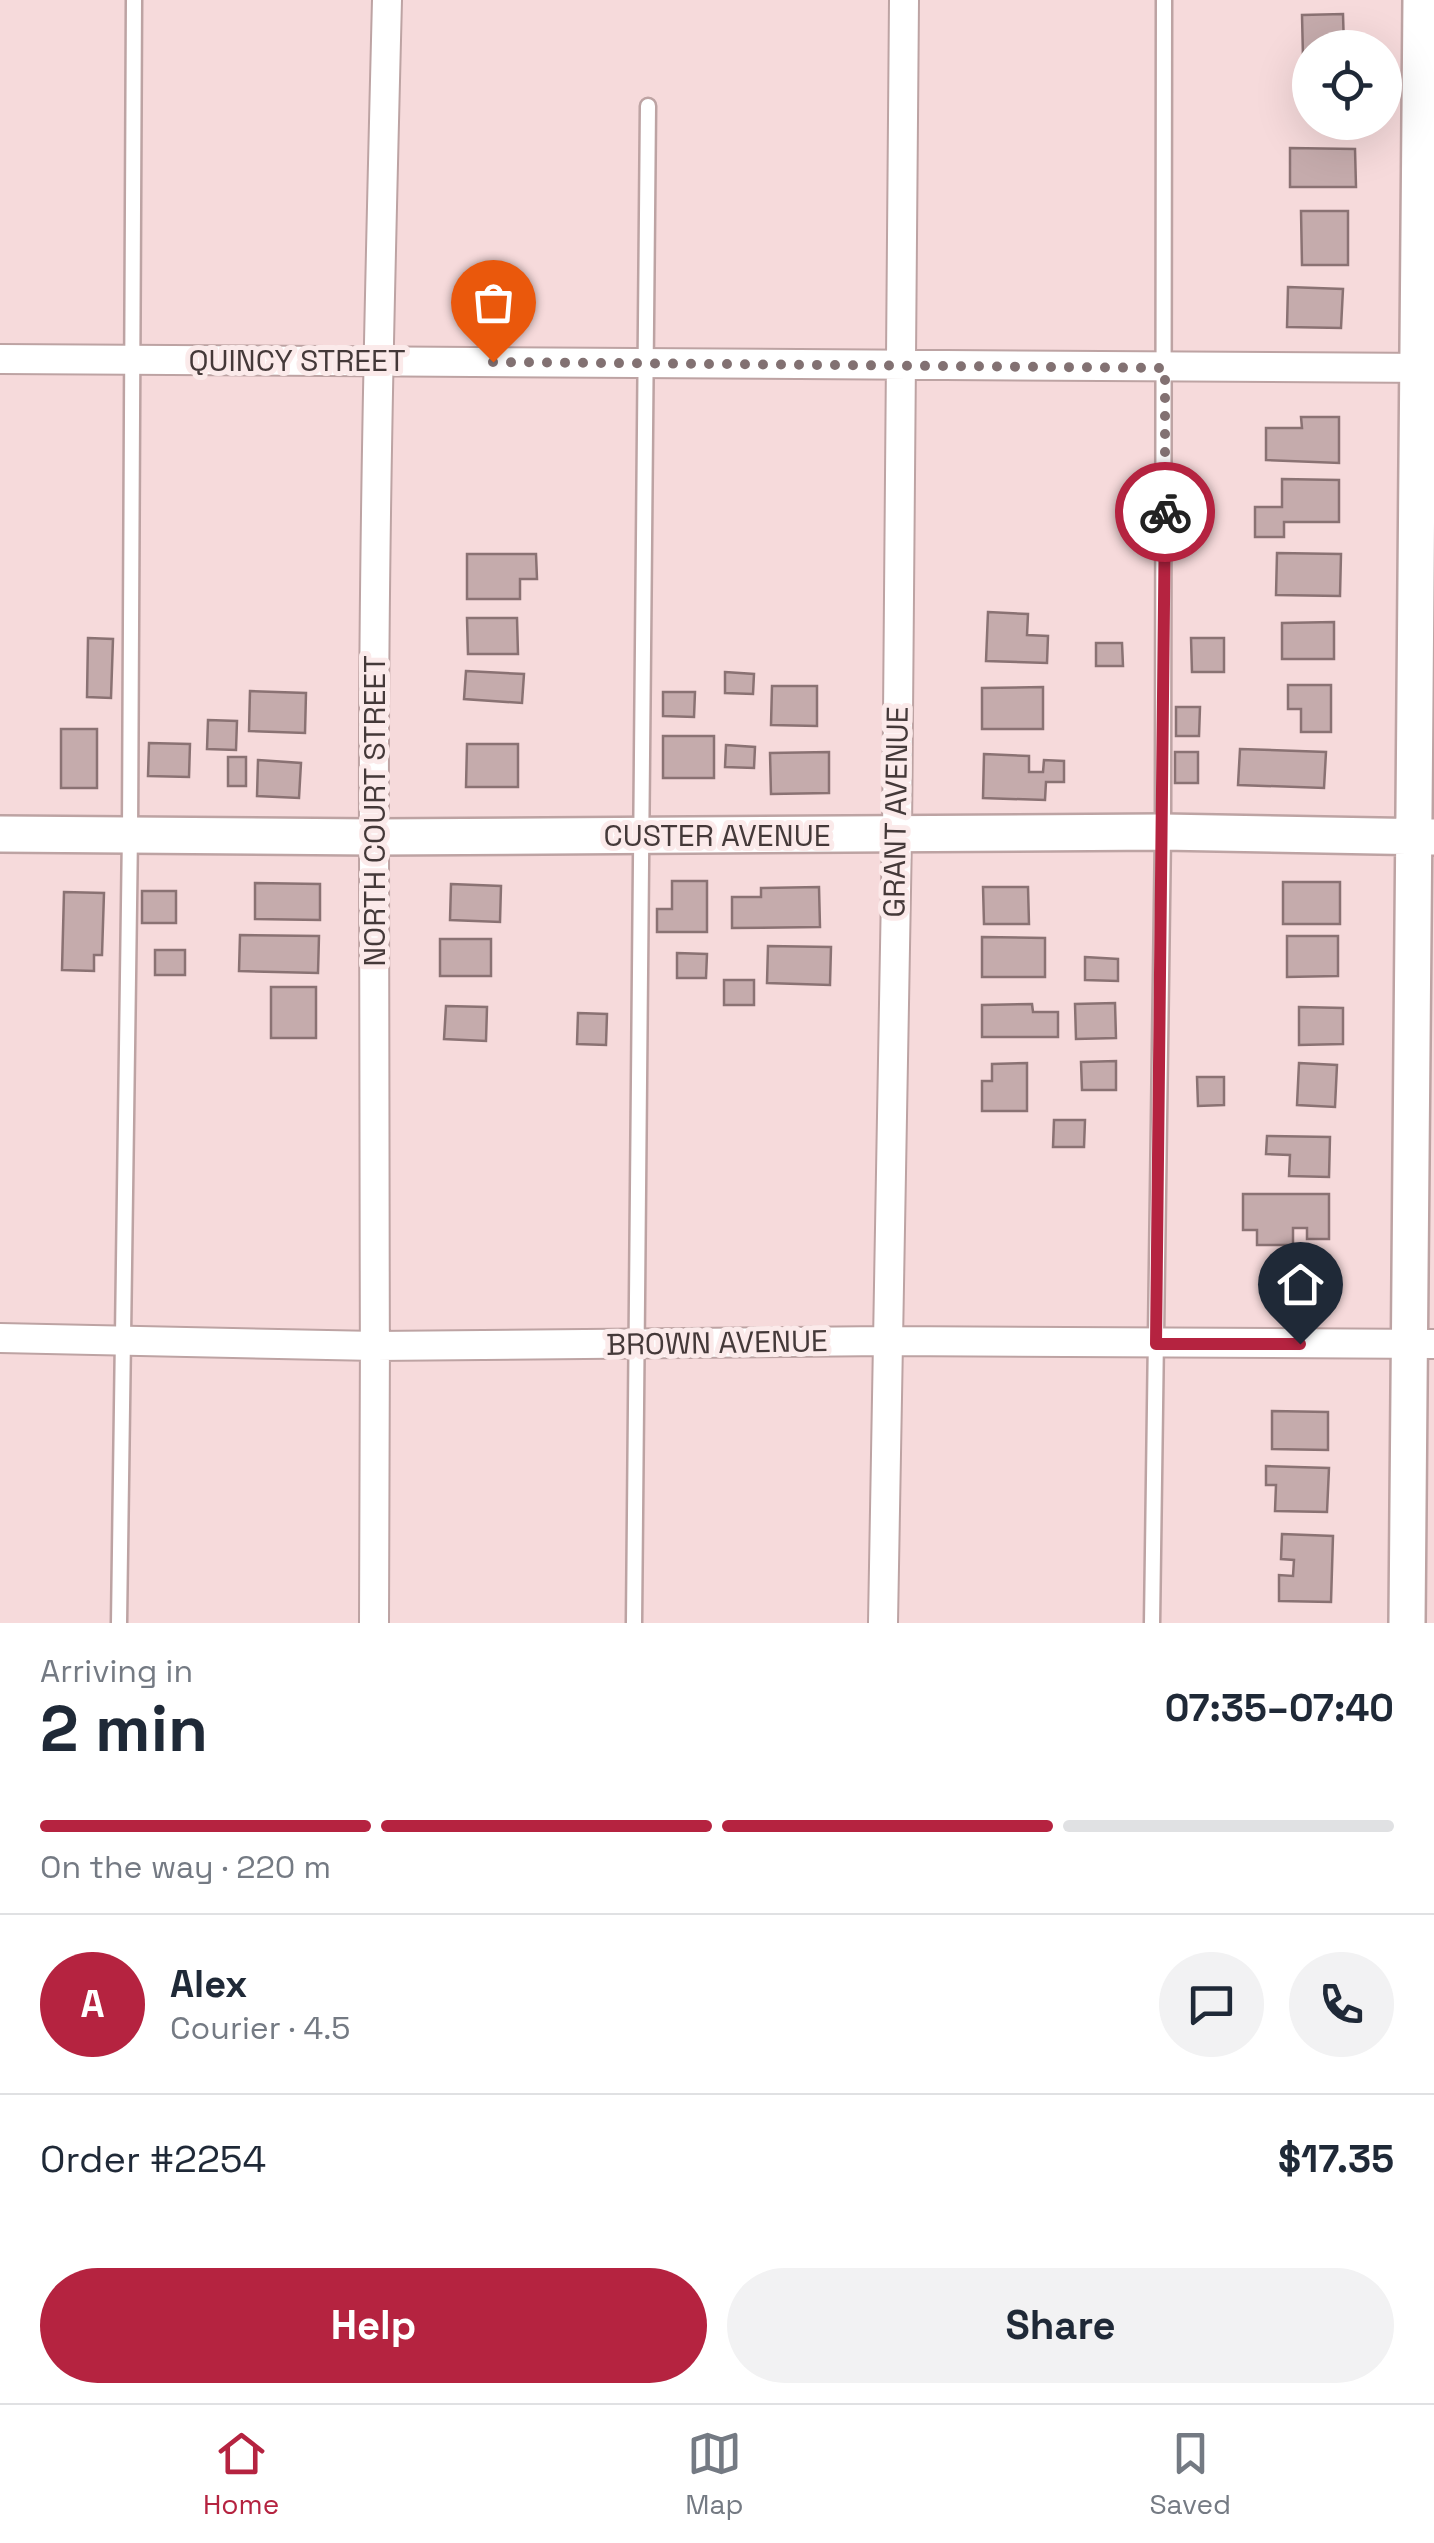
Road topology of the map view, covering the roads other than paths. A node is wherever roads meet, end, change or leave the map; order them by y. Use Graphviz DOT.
graph roads {
  1 [pos="134,0"];
  2 [pos="387,0"];
  3 [pos="904,0"];
  4 [pos="1164,0"];
  5 [pos="1421,0"];
  6 [pos="648,106"];
  7 [pos="1427,220"];
  8 [pos="0,359"];
  9 [pos="132,360"];
  10 [pos="378,361"];
  11 [pos="646,362"];
  12 [pos="898,364"];
  13 [pos="1165,368"];
  14 [pos="1427,368"];
  15 [pos="1163,832"];
  16 [pos="130,833"];
  17 [pos="0,834"];
  18 [pos="897,835"];
  19 [pos="642,836"];
  20 [pos="1423,836"];
  21 [pos="374,837"];
  22 [pos="0,1338"];
  23 [pos="124,1340"];
  24 [pos="886,1341"];
  25 [pos="638,1344"];
  26 [pos="1156,1344"];
  27 [pos="1422,1344"];
  28 [pos="376,1346"];
  29 [pos="119,1623"];
  30 [pos="374,1623"];
  31 [pos="634,1623"];
  32 [pos="883,1623"];
  33 [pos="1152,1623"];
  34 [pos="1407,1623"];
  1 -- 9 [label="lane"];
  2 -- 10 [label="street, NORTH COURT STREET"];
  3 -- 12 [label="street, GRANT AVENUE"];
  4 -- 13 [label="lane"];
  5 -- 7 [label="street"];
  6 -- 11 [label="lane"];
  7 -- 14 [label="street"];
  8 -- 9 [label="street, QUINCY STREET"];
  9 -- 10 [label="street, QUINCY STREET"];
  9 -- 16 [label="lane"];
  10 -- 11 [label="street, QUINCY STREET"];
  10 -- 21 [label="street, NORTH COURT STREET"];
  11 -- 12 [label="street, QUINCY STREET"];
  11 -- 19 [label="lane"];
  12 -- 13 [label="street, QUINCY STREET"];
  12 -- 18 [label="street, GRANT AVENUE"];
  13 -- 14 [label="street, QUINCY STREET"];
  13 -- 15 [label="lane"];
  14 -- 20 [label="street"];
  15 -- 18 [label="street, CUSTER AVENUE"];
  15 -- 20 [label="street, CUSTER AVENUE"];
  15 -- 26 [label="lane"];
  16 -- 17 [label="street, CUSTER AVENUE"];
  16 -- 21 [label="street, CUSTER AVENUE"];
  16 -- 23 [label="lane"];
  18 -- 19 [label="street, CUSTER AVENUE"];
  18 -- 24 [label="street, GRANT AVENUE"];
  19 -- 21 [label="street, CUSTER AVENUE"];
  19 -- 25 [label="lane"];
  20 -- 27 [label="street"];
  21 -- 28 [label="street, NORTH COURT STREET"];
  22 -- 23 [label="street, BROWN AVENUE"];
  23 -- 28 [label="street, BROWN AVENUE"];
  23 -- 29 [label="lane"];
  24 -- 25 [label="street, BROWN AVENUE"];
  24 -- 26 [label="street, BROWN AVENUE"];
  24 -- 32 [label="street, GRANT AVENUE"];
  25 -- 28 [label="street, BROWN AVENUE"];
  25 -- 31 [label="lane"];
  26 -- 27 [label="street, BROWN AVENUE"];
  26 -- 33 [label="lane"];
  27 -- 34 [label="street"];
  28 -- 30 [label="street, NORTH COURT STREET"];
}
